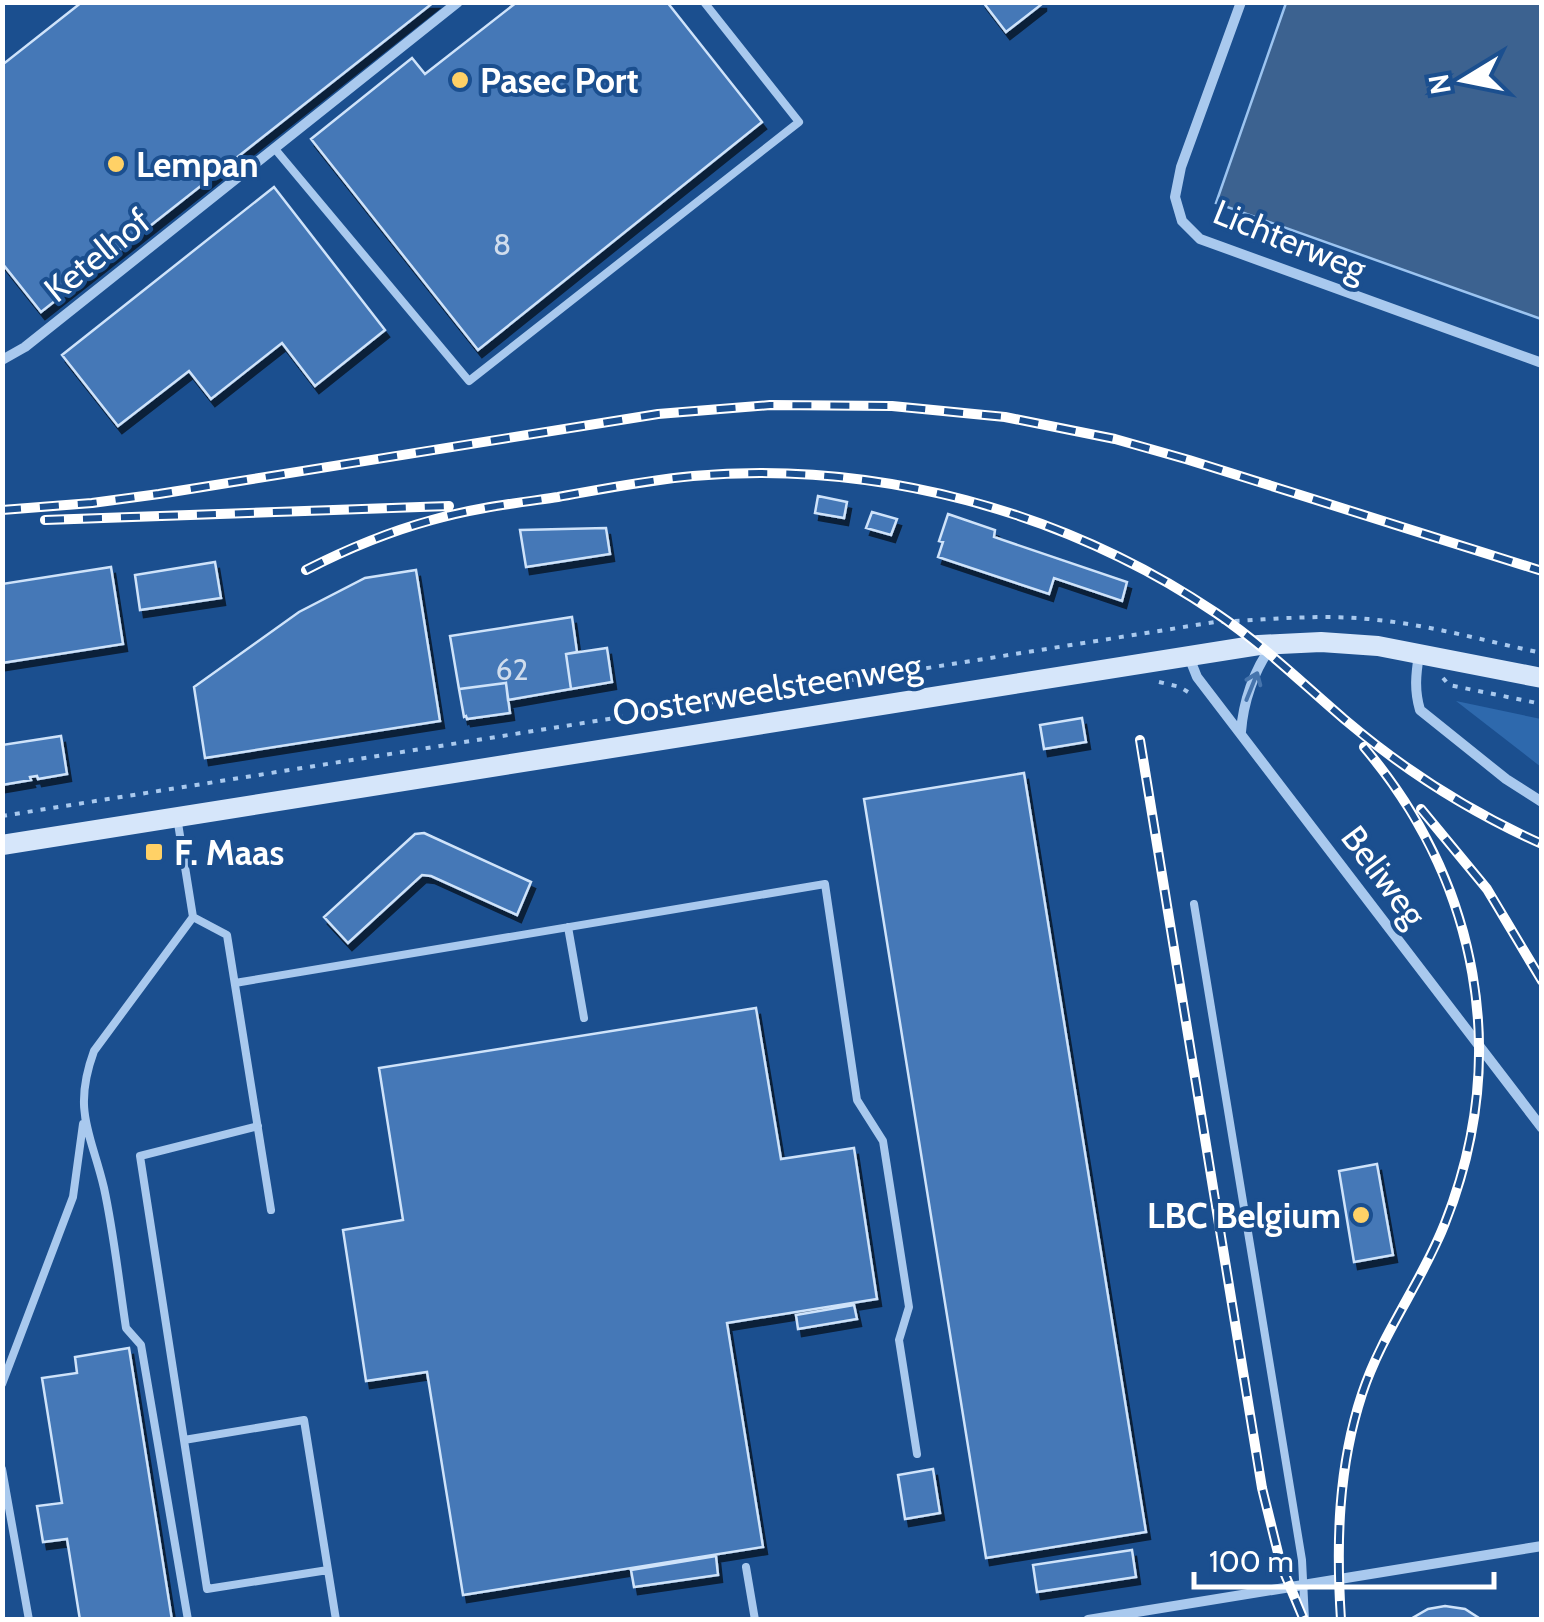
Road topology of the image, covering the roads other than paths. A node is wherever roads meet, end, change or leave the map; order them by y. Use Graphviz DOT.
graph roads {
  1 [pos="458,2"];
  2 [pos="704,2"];
  3 [pos="1241,2"];
  4 [pos="275,148"];
  5 [pos="2,360"];
  6 [pos="1542,364"];
  7 [pos="1274,644"];
  8 [pos="1420,653"];
  9 [pos="1188,656"];
  10 [pos="1542,678"];
  11 [pos="1241,733"];
  12 [pos="1542,802"];
  13 [pos="177,818"];
  14 [pos="2,845"];
  15 [pos="1194,904"];
  16 [pos="193,917"];
  17 [pos="568,927"];
  18 [pos="235,983"];
  19 [pos="584,1018"];
  20 [pos="84,1120"];
  21 [pos="258,1126"];
  22 [pos="1542,1128"];
  23 [pos="271,1210"];
  24 [pos="2,1384"];
  25 [pos="184,1440"];
  26 [pos="917,1454"];
  27 [pos="2,1469"];
  28 [pos="1542,1546"];
  29 [pos="746,1567"];
  30 [pos="328,1570"];
  31 [pos="1303,1584"];
  32 [pos="29,1620"];
  33 [pos="188,1620"];
  34 [pos="336,1620"];
  35 [pos="756,1620"];
  36 [pos="1088,1620"];
  37 [pos="1305,1620"];
  1 -- 4 [label="street, Ketelhof"];
  2 -- 4 [label="lane"];
  3 -- 6 [label="street, Lichterweg"];
  4 -- 5 [label="street, Ketelhof"];
  7 -- 8 [label="main road, Oosterweelsteenweg"];
  7 -- 9 [label="main road, Oosterweelsteenweg"];
  11 -- 7 [label="street, one-way"];
  8 -- 10 [label="main road, Oosterweelsteenweg"];
  8 -- 12 [label="street"];
  9 -- 11 [label="street, Beliweg"];
  9 -- 13 [label="main road, Oosterweelsteenweg"];
  11 -- 22 [label="street, Beliweg"];
  13 -- 14 [label="main road, Oosterweelsteenweg"];
  13 -- 16 [label="lane"];
  15 -- 31 [label="lane"];
  16 -- 18 [label="lane"];
  16 -- 20 [label="lane"];
  17 -- 18 [label="lane"];
  17 -- 19 [label="lane"];
  17 -- 26 [label="lane"];
  18 -- 21 [label="lane"];
  20 -- 24 [label="lane"];
  20 -- 33 [label="lane"];
  21 -- 23 [label="lane"];
  21 -- 25 [label="lane"];
  25 -- 30 [label="lane"];
  25 -- 30 [label="lane"];
  27 -- 32 [label="lane"];
  28 -- 31 [label="street"];
  29 -- 35 [label="lane"];
  30 -- 34 [label="lane"];
  31 -- 36 [label="street"];
  31 -- 37 [label="lane"];
}
